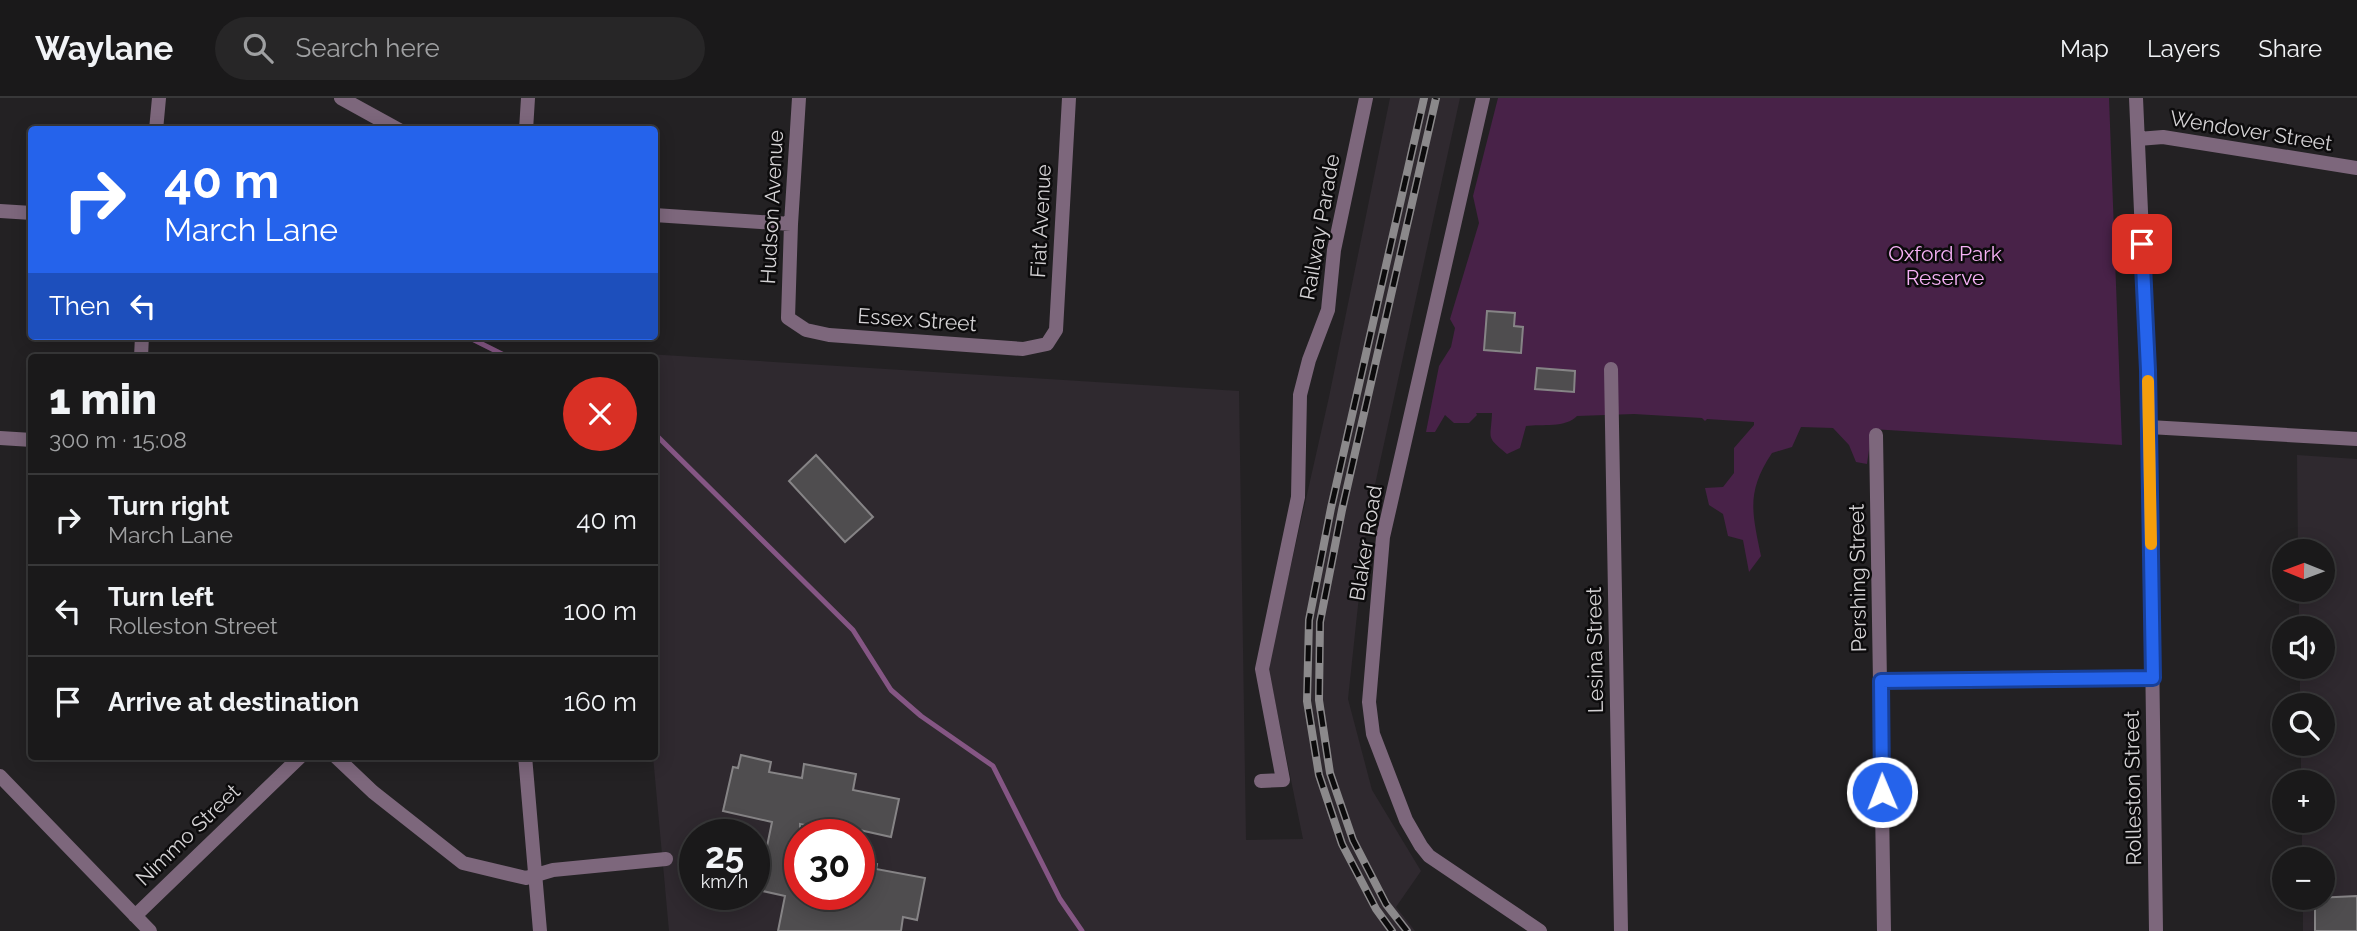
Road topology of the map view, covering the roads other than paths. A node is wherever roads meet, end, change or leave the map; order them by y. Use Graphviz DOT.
graph roads {
  1 [pos="159,98"];
  2 [pos="341,98"];
  3 [pos="528,98"];
  4 [pos="799,98"];
  5 [pos="1069,98"];
  6 [pos="1366,98"];
  7 [pos="1483,98"];
  8 [pos="2136,98"];
  9 [pos="156,126"];
  10 [pos="392,126"];
  11 [pos="526,126"];
  12 [pos="2138,139"];
  13 [pos="2357,168"];
  14 [pos="0,211"];
  15 [pos="28,213"];
  16 [pos="658,215"];
  17 [pos="791,225"];
  18 [pos="788,318"];
  19 [pos="1046,344"];
  20 [pos="1611,369"];
  21 [pos="2149,427"];
  22 [pos="1876,435"];
  23 [pos="0,438"];
  24 [pos="2357,439"];
  25 [pos="28,440"];
  26 [pos="2153,678"];
  27 [pos="1881,681"];
  28 [pos="297,760"];
  29 [pos="339,760"];
  30 [pos="525,760"];
  31 [pos="0,776"];
  32 [pos="1261,781"];
  33 [pos="666,859"];
  34 [pos="536,874"];
  35 [pos="135,916"];
  36 [pos="150,931"];
  37 [pos="540,931"];
  38 [pos="1540,931"];
  39 [pos="1620,931"];
  40 [pos="1884,931"];
  41 [pos="2156,931"];
  1 -- 9 [label="street"];
  2 -- 10 [label="street"];
  3 -- 11 [label="street"];
  4 -- 17 [label="street, Hudson Avenue"];
  5 -- 19 [label="street, Fiat Avenue"];
  6 -- 32 [label="street, Railway Parade"];
  7 -- 38 [label="street, Blaker Road"];
  8 -- 12 [label="street, Rolleston Street"];
  12 -- 13 [label="street, Wendover Street"];
  12 -- 21 [label="street, Rolleston Street"];
  14 -- 15 [label="street"];
  16 -- 17 [label="street"];
  17 -- 18 [label="street, Hudson Avenue"];
  18 -- 19 [label="street, Essex Street"];
  20 -- 39 [label="street, Lesina Street"];
  21 -- 24 [label="street"];
  21 -- 26 [label="street, Rolleston Street"];
  22 -- 27 [label="street, Pershing Street"];
  23 -- 25 [label="street"];
  26 -- 27 [label="street"];
  26 -- 41 [label="street, Rolleston Street"];
  27 -- 40 [label="street, Pershing Street"];
  28 -- 35 [label="street, Nimmo Street"];
  29 -- 34 [label="street"];
  30 -- 34 [label="street"];
  31 -- 35 [label="street"];
  33 -- 34 [label="street"];
  34 -- 37 [label="street"];
  35 -- 36 [label="street"];
}
